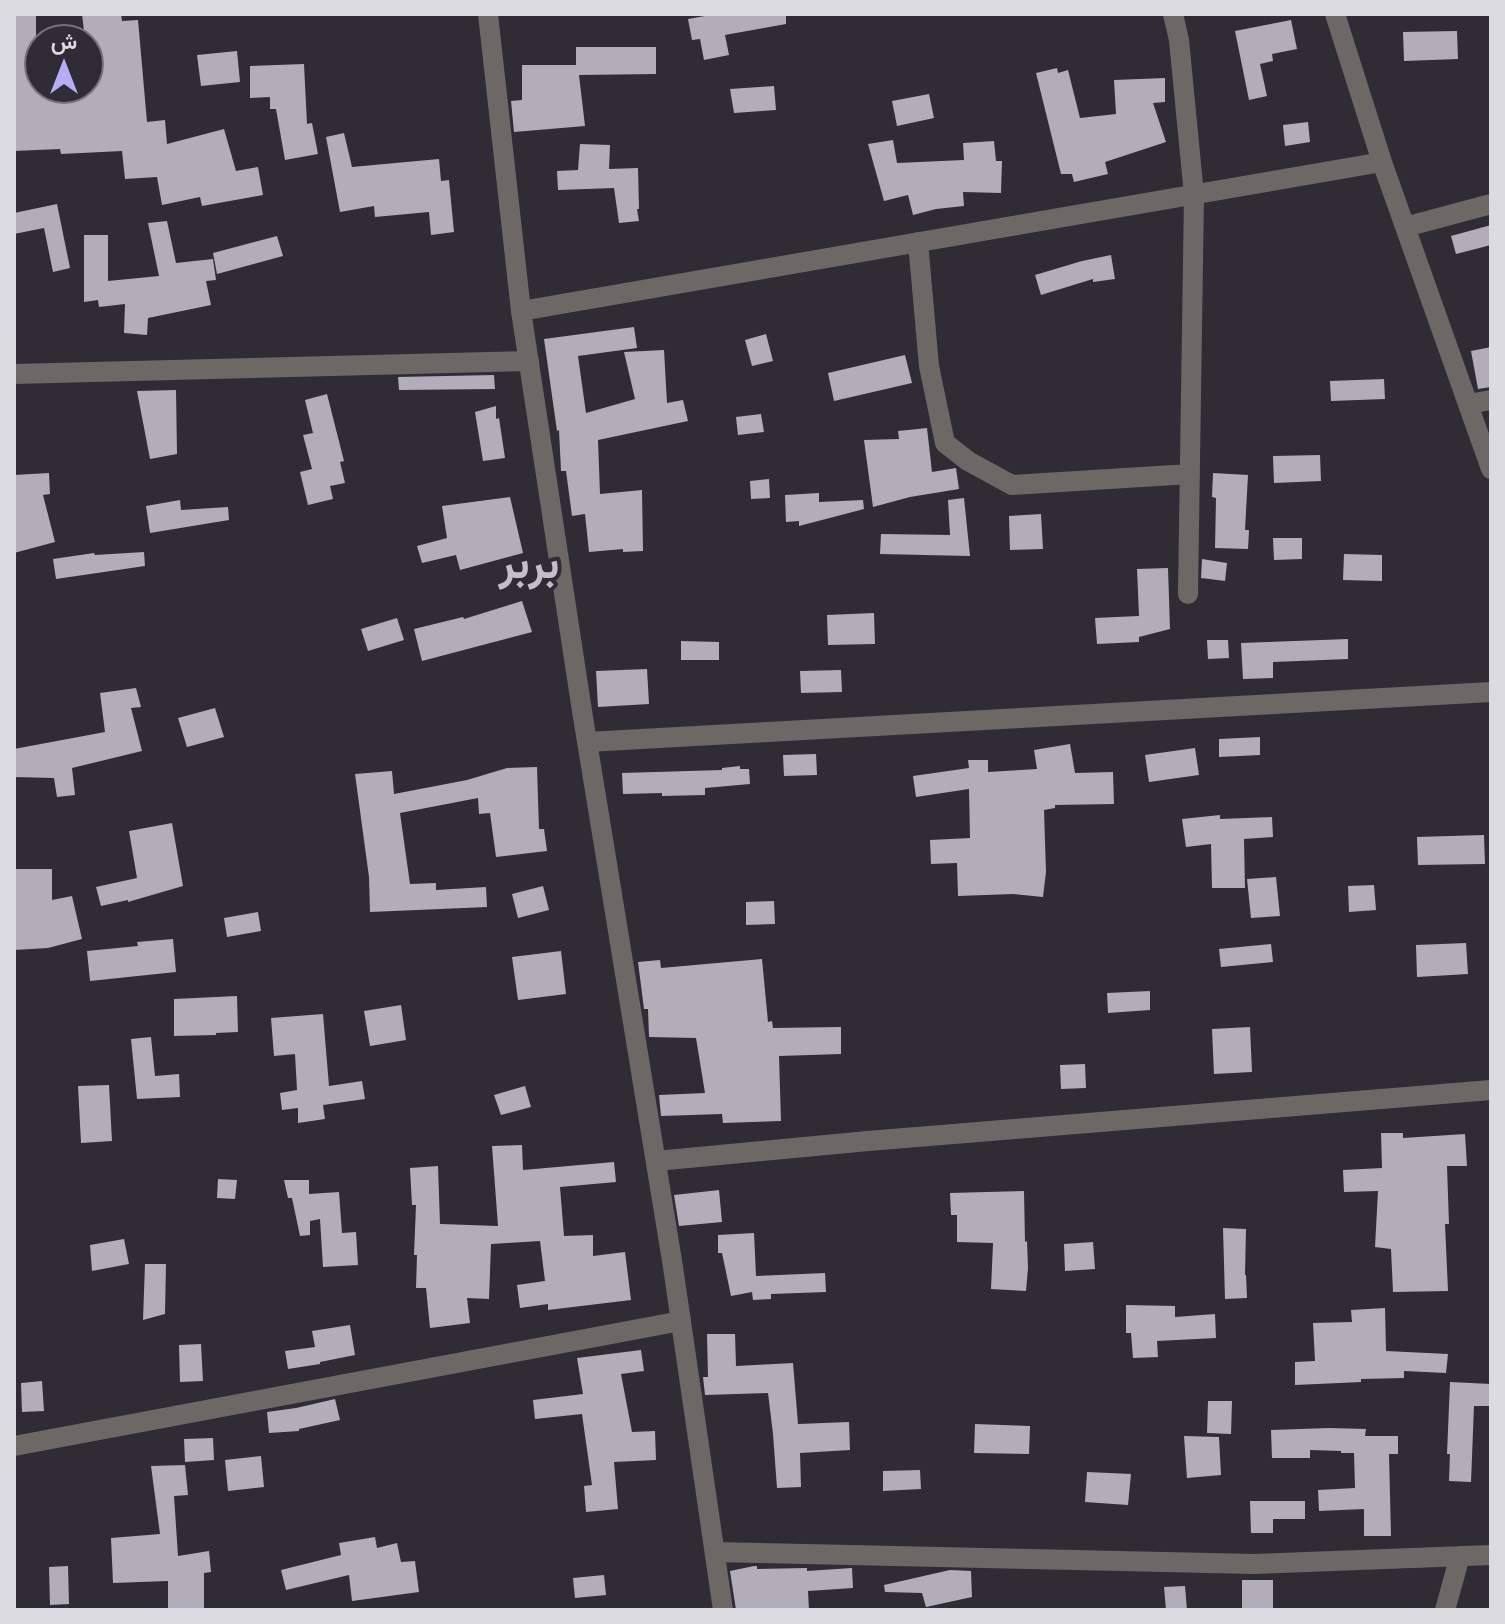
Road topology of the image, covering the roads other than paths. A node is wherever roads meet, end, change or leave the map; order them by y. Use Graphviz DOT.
graph roads {
  1 [pos="488,14"];
  2 [pos="1173,14"];
  3 [pos="1335,14"];
  4 [pos="1382,162"];
  5 [pos="1194,195"];
  6 [pos="1491,204"];
  7 [pos="1405,227"];
  8 [pos="918,242"];
  9 [pos="521,311"];
  10 [pos="529,361"];
  11 [pos="14,374"];
  12 [pos="1491,400"];
  13 [pos="1468,404"];
  14 [pos="1491,469"];
  15 [pos="1190,474"];
  16 [pos="1188,594"];
  17 [pos="1491,692"];
  18 [pos="587,742"];
  19 [pos="1491,1090"];
  20 [pos="656,1161"];
  21 [pos="681,1321"];
  22 [pos="14,1446"];
  23 [pos="715,1552"];
  24 [pos="1491,1555"];
  25 [pos="1460,1556"];
  26 [pos="723,1610"];
  27 [pos="1445,1610"];
  1 -- 9 [label="street"];
  2 -- 5 [label="street"];
  3 -- 4 [label="street"];
  4 -- 5 [label="street"];
  4 -- 7 [label="street"];
  5 -- 8 [label="street"];
  5 -- 15 [label="street"];
  6 -- 7 [label="street"];
  7 -- 13 [label="street"];
  8 -- 9 [label="street"];
  8 -- 15 [label="street"];
  9 -- 10 [label="street"];
  10 -- 11 [label="street"];
  10 -- 18 [label="street"];
  12 -- 13 [label="street"];
  13 -- 14 [label="street"];
  15 -- 16 [label="street"];
  17 -- 18 [label="street"];
  18 -- 20 [label="street"];
  19 -- 20 [label="street"];
  20 -- 21 [label="street"];
  21 -- 22 [label="street"];
  21 -- 23 [label="street"];
  23 -- 25 [label="street"];
  23 -- 26 [label="street"];
  24 -- 25 [label="street"];
  25 -- 27 [label="street"];
}
